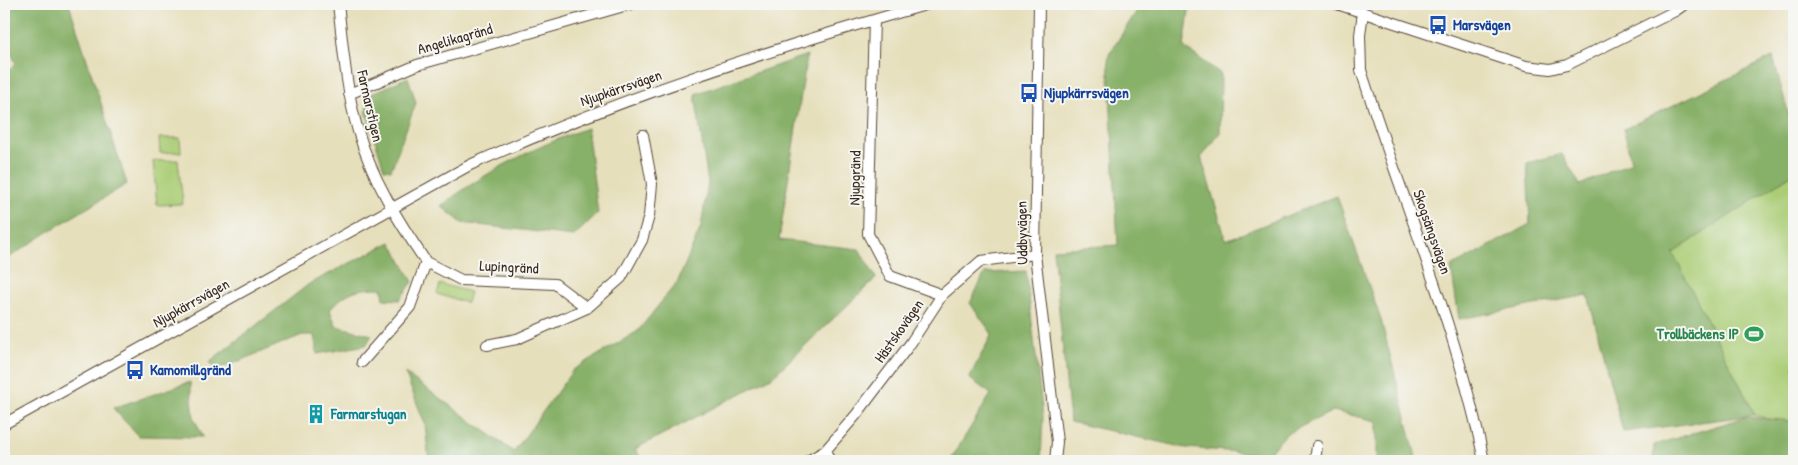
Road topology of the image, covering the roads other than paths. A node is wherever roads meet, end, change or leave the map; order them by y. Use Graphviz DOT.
graph roads {
  1 [pos="338,4"];
  2 [pos="631,4"];
  3 [pos="928,4"];
  4 [pos="1039,4"];
  5 [pos="1685,4"];
  6 [pos="1343,5"];
  7 [pos="1363,12"];
  8 [pos="874,20"];
  9 [pos="349,94"];
  10 [pos="643,134"];
  11 [pos="392,209"];
  12 [pos="1036,254"];
  13 [pos="426,262"];
  14 [pos="942,295"];
  15 [pos="587,308"];
  16 [pos="487,345"];
  17 [pos="362,362"];
  18 [pos="4,424"];
  19 [pos="1317,446"];
  20 [pos="824,451"];
  21 [pos="808,461"];
  22 [pos="830,461"];
  23 [pos="1055,461"];
  24 [pos="1315,461"];
  25 [pos="1484,461"];
  1 -- 9 [label="street, Farmarstigen"];
  2 -- 9 [label="street, Angelikagränd"];
  3 -- 8 [label="street, Njupkärrsvägen"];
  4 -- 12 [label="street, Uddbyvägen"];
  5 -- 7 [label="street"];
  6 -- 7 [label="street"];
  7 -- 25 [label="street, Skogsängsvägen"];
  8 -- 11 [label="street, Njupkärrsvägen"];
  8 -- 14 [label="street, Njupgränd"];
  9 -- 11 [label="street, Farmarstigen"];
  10 -- 15 [label="street"];
  11 -- 13 [label="street"];
  11 -- 18 [label="street, Njupkärrsvägen"];
  12 -- 14 [label="street, Hästskovägen"];
  12 -- 23 [label="street, Uddbyvägen"];
  13 -- 15 [label="street, Lupingränd"];
  13 -- 17 [label="street"];
  14 -- 20 [label="street, Hästskovägen"];
  15 -- 16 [label="street"];
  19 -- 24 [label="street"];
  20 -- 21 [label="street, Hästskovägen"];
  20 -- 22 [label="street"];
}
